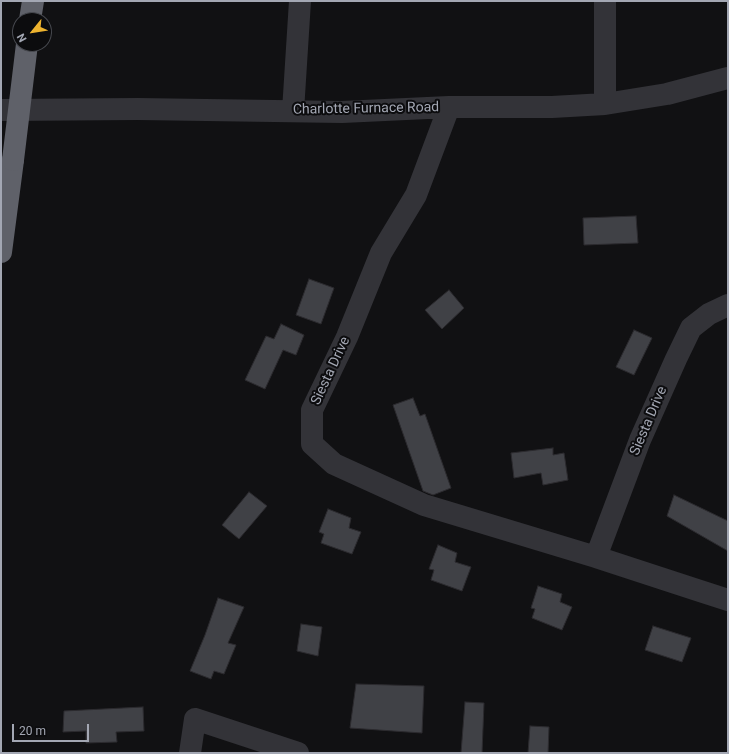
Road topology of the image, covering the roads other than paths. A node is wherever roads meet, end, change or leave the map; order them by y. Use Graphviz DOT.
graph roads {
  1 [pos="33,1"];
  2 [pos="300,1"];
  3 [pos="605,1"];
  4 [pos="31,12"];
  5 [pos="26,52"];
  6 [pos="728,78"];
  7 [pos="605,104"];
  8 [pos="450,107"];
  9 [pos="1,110"];
  10 [pos="293,111"];
  11 [pos="1,252"];
  12 [pos="728,305"];
  13 [pos="596,557"];
  14 [pos="728,600"];
  15 [pos="190,753"];
  16 [pos="298,753"];
  1 -- 4 [label="highway"];
  2 -- 10 [label="street"];
  3 -- 7 [label="street"];
  5 -- 11 [label="highway, bridge"];
  6 -- 7 [label="street, Charlotte Furnace Road"];
  7 -- 8 [label="street, Charlotte Furnace Road"];
  8 -- 10 [label="street, Charlotte Furnace Road"];
  8 -- 13 [label="street, Siesta Drive"];
  9 -- 10 [label="street, Charlotte Furnace Road"];
  12 -- 13 [label="street, Siesta Drive"];
  13 -- 14 [label="street, Siesta Drive"];
  15 -- 16 [label="street"];
}
